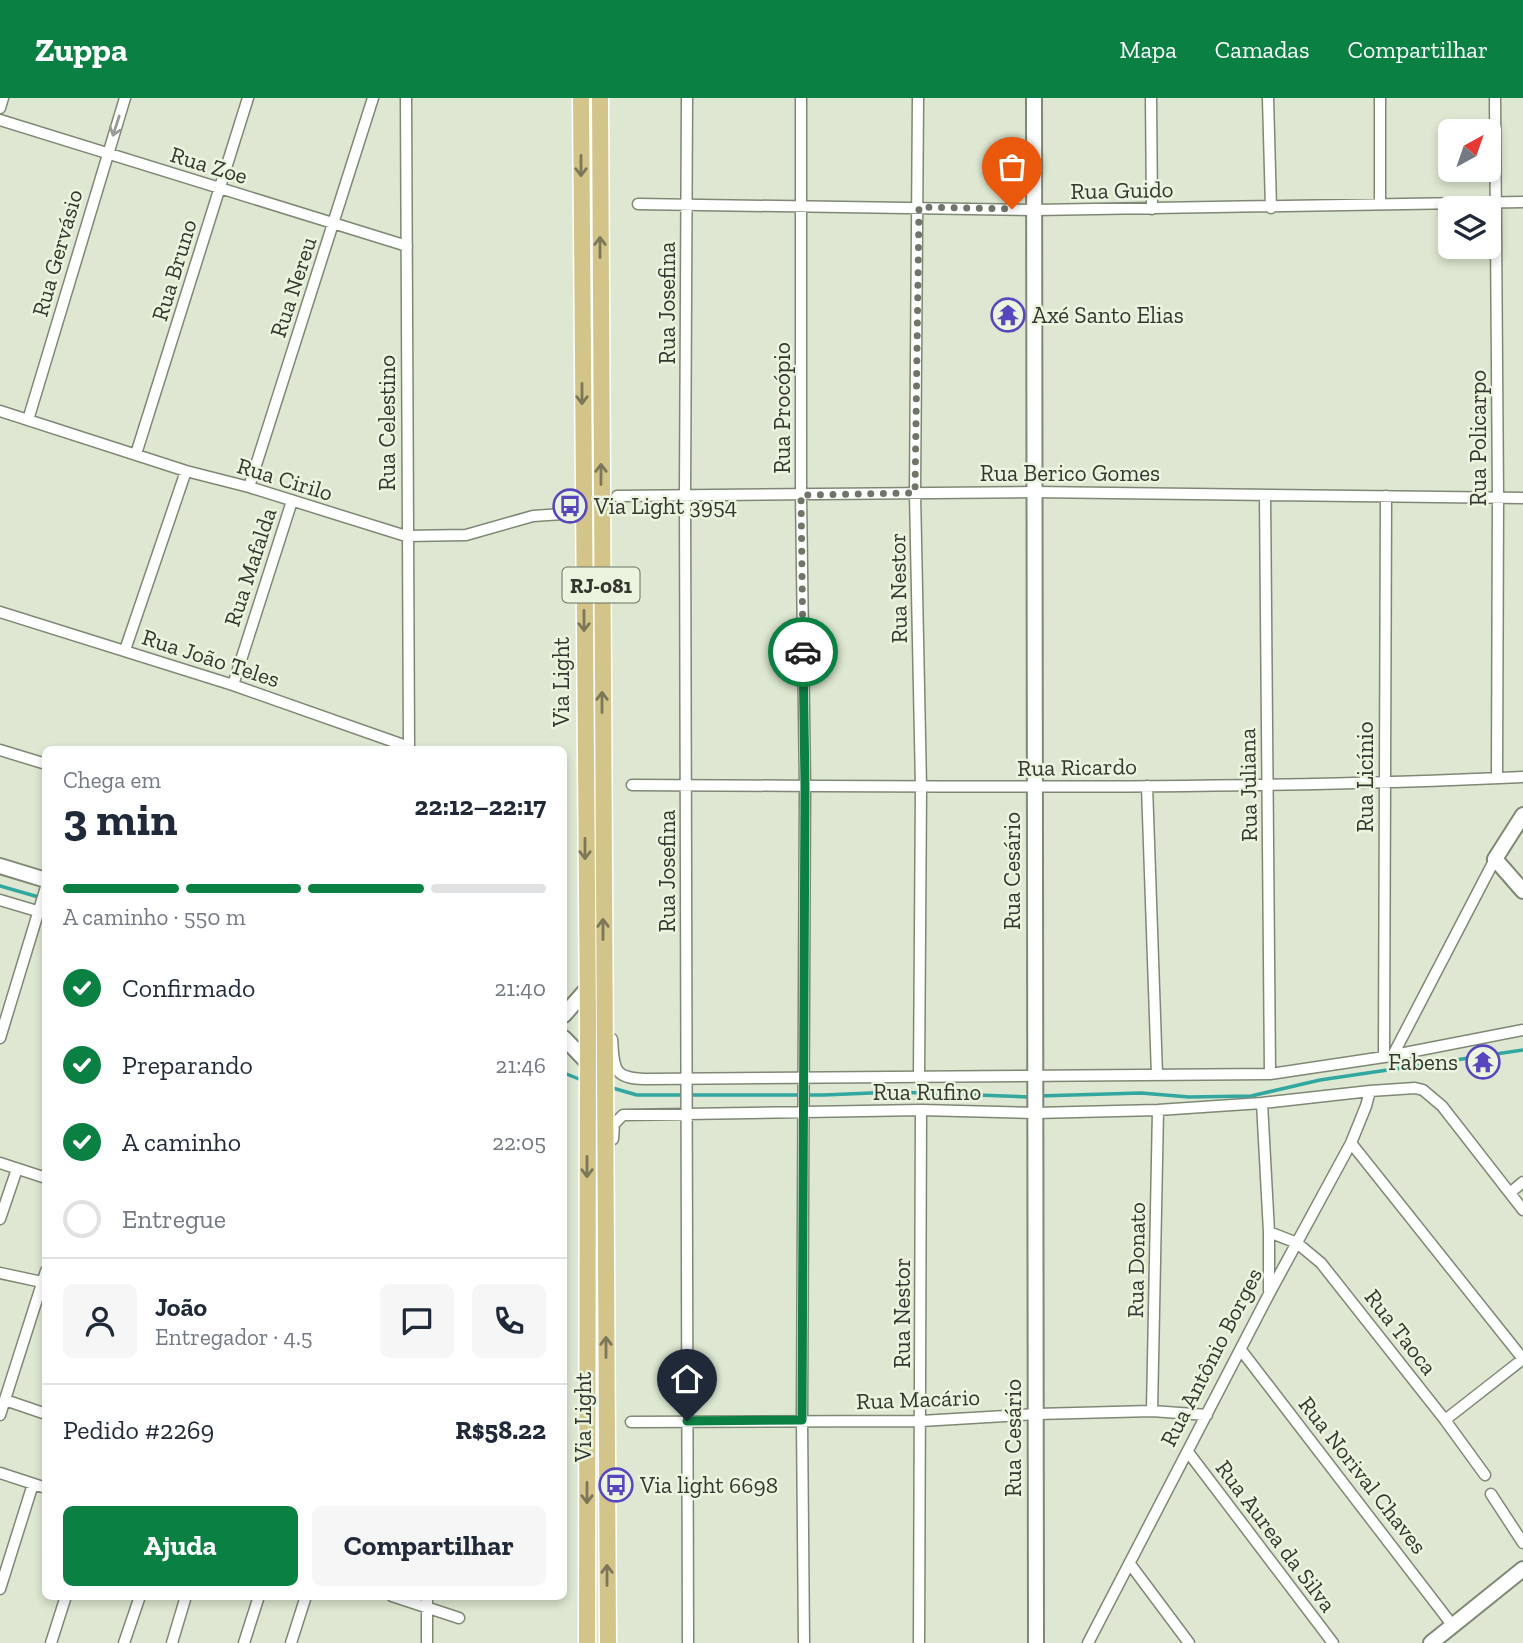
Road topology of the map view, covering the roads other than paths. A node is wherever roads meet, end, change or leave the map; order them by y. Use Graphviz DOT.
graph roads {
  1 [pos="3,98"];
  2 [pos="125,98"];
  3 [pos="248,98"];
  4 [pos="373,98"];
  5 [pos="405,98"];
  6 [pos="581,98"];
  7 [pos="600,98"];
  8 [pos="687,98"];
  9 [pos="801,98"];
  10 [pos="918,98"];
  11 [pos="1034,98"];
  12 [pos="1151,98"];
  13 [pos="1268,98"];
  14 [pos="1380,98"];
  15 [pos="1495,98"];
  16 [pos="0,108"];
  17 [pos="0,120"];
  18 [pos="107,153"];
  19 [pos="220,188"];
  20 [pos="1495,196"];
  21 [pos="1501,202"];
  22 [pos="1523,202"];
  23 [pos="1438,203"];
  24 [pos="638,204"];
  25 [pos="687,204"];
  26 [pos="1380,204"];
  27 [pos="802,205"];
  28 [pos="919,207"];
  29 [pos="1271,208"];
  30 [pos="1152,209"];
  31 [pos="1035,210"];
  32 [pos="333,223"];
  33 [pos="407,246"];
  34 [pos="1496,259"];
  35 [pos="0,411"];
  36 [pos="28,420"];
  37 [pos="136,454"];
  38 [pos="186,471"];
  39 [pos="249,487"];
  40 [pos="1033,492"];
  41 [pos="915,493"];
  42 [pos="685,494"];
  43 [pos="801,495"];
  44 [pos="1265,495"];
  45 [pos="617,496"];
  46 [pos="1386,496"];
  47 [pos="1498,498"];
  48 [pos="1523,498"];
  49 [pos="292,501"];
  50 [pos="563,514"];
  51 [pos="406,536"];
  52 [pos="0,612"];
  53 [pos="125,650"];
  54 [pos="233,685"];
  55 [pos="403,746"];
  56 [pos="409,746"];
  57 [pos="0,750"];
  58 [pos="42,763"];
  59 [pos="1523,777"];
  60 [pos="1496,778"];
  61 [pos="1384,783"];
  62 [pos="632,785"];
  63 [pos="686,785"];
  64 [pos="1268,785"];
  65 [pos="805,786"];
  66 [pos="1147,786"];
  67 [pos="921,787"];
  68 [pos="1035,787"];
  69 [pos="1523,815"];
  70 [pos="1495,859"];
  71 [pos="0,866"];
  72 [pos="42,879"];
  73 [pos="1523,891"];
  74 [pos="42,898"];
  75 [pos="0,900"];
  76 [pos="38,909"];
  77 [pos="603,966"];
  78 [pos="586,990"];
  79 [pos="567,1011"];
  80 [pos="1523,1030"];
  81 [pos="0,1038"];
  82 [pos="567,1041"];
  83 [pos="1389,1056"];
  84 [pos="588,1065"];
  85 [pos="1157,1074"];
  86 [pos="1270,1074"];
  87 [pos="919,1077"];
  88 [pos="804,1079"];
  89 [pos="1035,1080"];
  90 [pos="687,1081"];
  91 [pos="1370,1091"];
  92 [pos="1262,1103"];
  93 [pos="803,1107"];
  94 [pos="1035,1108"];
  95 [pos="921,1110"];
  96 [pos="1158,1110"];
  97 [pos="687,1111"];
  98 [pos="1351,1143"];
  99 [pos="0,1163"];
  100 [pos="17,1169"];
  101 [pos="42,1177"];
  102 [pos="1523,1182"];
  103 [pos="1511,1192"];
  104 [pos="1523,1210"];
  105 [pos="0,1219"];
  106 [pos="1269,1233"];
  107 [pos="1297,1243"];
  108 [pos="0,1273"];
  109 [pos="42,1282"];
  110 [pos="1269,1294"];
  111 [pos="606,1305"];
  112 [pos="1241,1350"];
  113 [pos="1523,1359"];
  114 [pos="5,1400"];
  115 [pos="1152,1411"];
  116 [pos="42,1413"];
  117 [pos="1037,1414"];
  118 [pos="0,1415"];
  119 [pos="1207,1415"];
  120 [pos="802,1420"];
  121 [pos="1445,1420"];
  122 [pos="687,1421"];
  123 [pos="921,1421"];
  124 [pos="631,1422"];
  125 [pos="1188,1452"];
  126 [pos="0,1473"];
  127 [pos="1485,1475"];
  128 [pos="33,1484"];
  129 [pos="42,1487"];
  130 [pos="1491,1494"];
  131 [pos="1523,1544"];
  132 [pos="1130,1564"];
  133 [pos="1523,1569"];
  134 [pos="0,1589"];
  135 [pos="65,1600"];
  136 [pos="139,1600"];
  137 [pos="185,1600"];
  138 [pos="258,1600"];
  139 [pos="305,1600"];
  140 [pos="404,1600"];
  141 [pos="427,1600"];
  142 [pos="428,1608"];
  143 [pos="459,1618"];
  144 [pos="1453,1626"];
  145 [pos="51,1643"];
  146 [pos="124,1643"];
  147 [pos="172,1643"];
  148 [pos="244,1643"];
  149 [pos="291,1643"];
  150 [pos="427,1643"];
  151 [pos="587,1643"];
  152 [pos="608,1643"];
  153 [pos="688,1643"];
  154 [pos="804,1643"];
  155 [pos="919,1643"];
  156 [pos="1036,1643"];
  157 [pos="1088,1643"];
  158 [pos="1189,1643"];
  159 [pos="1333,1643"];
  160 [pos="1431,1643"];
  1 -- 16 [label="street"];
  2 -- 18 [label="street, Rua Gervásio, one-way"];
  3 -- 19 [label="street, Rua Bruno"];
  4 -- 32 [label="street, Rua Nereu"];
  5 -- 33 [label="street, Rua Celestino"];
  6 -- 78 [label="main road, Via Light / RJ-081, one-way"];
  77 -- 7 [label="main road, Via Light / RJ-081, one-way"];
  8 -- 25 [label="street, Rua Josefina"];
  9 -- 27 [label="street, Rua Procópio"];
  10 -- 28 [label="street, Rua Nestor"];
  11 -- 31 [label="street, Rua Cesário"];
  12 -- 30 [label="street"];
  13 -- 29 [label="street"];
  14 -- 26 [label="street"];
  15 -- 20 [label="street, Rua Policarpo"];
  17 -- 18 [label="street, Rua Zoe"];
  18 -- 19 [label="street, Rua Zoe"];
  18 -- 36 [label="street, Rua Gervásio"];
  19 -- 32 [label="street, Rua Zoe"];
  19 -- 37 [label="street, Rua Bruno"];
  21 -- 22 [label="street, Rua Guido"];
  23 -- 26 [label="street, Rua Guido"];
  24 -- 25 [label="street, Rua Guido"];
  25 -- 27 [label="street, Rua Guido"];
  25 -- 42 [label="street, Rua Josefina"];
  26 -- 29 [label="street, Rua Guido"];
  27 -- 28 [label="street, Rua Guido"];
  27 -- 43 [label="street, Rua Procópio"];
  28 -- 31 [label="street, Rua Guido"];
  28 -- 41 [label="street, Rua Nestor"];
  29 -- 30 [label="street, Rua Guido"];
  30 -- 31 [label="street, Rua Guido"];
  31 -- 40 [label="street, Rua Cesário"];
  32 -- 33 [label="street, Rua Zoe"];
  32 -- 39 [label="street, Rua Nereu"];
  33 -- 51 [label="street, Rua Celestino"];
  34 -- 47 [label="street, Rua Policarpo"];
  35 -- 36 [label="street, Rua Cirilo"];
  36 -- 37 [label="street, Rua Cirilo"];
  37 -- 38 [label="street, Rua Cirilo"];
  38 -- 39 [label="street, Rua Cirilo"];
  38 -- 53 [label="street"];
  39 -- 49 [label="street, Rua Cirilo"];
  40 -- 41 [label="street, Rua Berico Gomes"];
  40 -- 44 [label="street, Rua Berico Gomes"];
  40 -- 68 [label="street, Rua Cesário"];
  41 -- 43 [label="street, Rua Berico Gomes"];
  41 -- 67 [label="street, Rua Nestor"];
  42 -- 43 [label="street, Rua Berico Gomes"];
  42 -- 45 [label="street, Rua Berico Gomes"];
  42 -- 63 [label="street, Rua Josefina"];
  43 -- 65 [label="street, Rua Procópio"];
  44 -- 46 [label="street, Rua Berico Gomes"];
  44 -- 64 [label="street, Rua Juliana"];
  46 -- 47 [label="street, Rua Berico Gomes"];
  46 -- 61 [label="street, Rua Licínio"];
  47 -- 48 [label="street, Rua Berico Gomes"];
  47 -- 60 [label="street, Rua Policarpo"];
  49 -- 51 [label="street, Rua Cirilo"];
  49 -- 54 [label="street, Rua Mafalda"];
  50 -- 51 [label="street, Rua Cirilo"];
  51 -- 56 [label="street, Rua Celestino"];
  52 -- 53 [label="street, Rua João Teles"];
  53 -- 54 [label="street, Rua João Teles"];
  54 -- 55 [label="street, Rua João Teles"];
  57 -- 58 [label="street"];
  59 -- 60 [label="street, Rua Ricardo"];
  60 -- 61 [label="street, Rua Ricardo"];
  61 -- 64 [label="street, Rua Ricardo"];
  61 -- 83 [label="street, Rua Licínio"];
  62 -- 63 [label="street, Rua Ricardo"];
  63 -- 65 [label="street, Rua Ricardo"];
  63 -- 90 [label="street, Rua Josefina"];
  64 -- 66 [label="street, Rua Ricardo"];
  64 -- 86 [label="street, Rua Juliana"];
  65 -- 67 [label="street, Rua Ricardo"];
  65 -- 88 [label="street, Rua Procópio"];
  66 -- 68 [label="street, Rua Ricardo"];
  66 -- 85 [label="street"];
  67 -- 68 [label="street, Rua Ricardo"];
  67 -- 87 [label="street, Rua Nestor"];
  68 -- 89 [label="street, Rua Cesário"];
  69 -- 70 [label="street"];
  70 -- 73 [label="street"];
  70 -- 83 [label="street"];
  71 -- 72 [label="street"];
  74 -- 76 [label="street"];
  75 -- 76 [label="street"];
  76 -- 81 [label="street"];
  77 -- 90 [label="street, Rua Rufino"];
  77 -- 111 [label="main road, Via Light / RJ-081"];
  78 -- 79 [label="street"];
  78 -- 84 [label="main road, Via Light / RJ-081"];
  80 -- 83 [label="street, Rua Rufino"];
  82 -- 84 [label="street"];
  83 -- 86 [label="street, Rua Rufino"];
  84 -- 151 [label="main road, Via Light / RJ-081, one-way"];
  85 -- 86 [label="street, Rua Rufino"];
  85 -- 89 [label="street, Rua Rufino"];
  87 -- 88 [label="street, Rua Rufino"];
  87 -- 89 [label="street, Rua Rufino"];
  88 -- 90 [label="street, Rua Rufino"];
  88 -- 93 [label="street, Rua Procópio"];
  89 -- 94 [label="street, Rua Cesário"];
  90 -- 97 [label="street, Rua Josefina"];
  91 -- 92 [label="street, Rua Rufino"];
  91 -- 98 [label="street, Rua Antônio Borges"];
  91 -- 103 [label="street, Rua Rufino"];
  92 -- 96 [label="street, Rua Rufino"];
  92 -- 106 [label="street"];
  93 -- 95 [label="street, Rua Rufino"];
  93 -- 97 [label="street, Rua Rufino"];
  93 -- 120 [label="street, Rua Procópio"];
  94 -- 95 [label="street, Rua Rufino"];
  94 -- 96 [label="street, Rua Rufino"];
  94 -- 117 [label="street, Rua Cesário"];
  95 -- 123 [label="street, Rua Nestor"];
  96 -- 115 [label="street, Rua Donato"];
  97 -- 111 [label="street, Rua Rufino"];
  97 -- 122 [label="street, Rua Josefina"];
  98 -- 107 [label="street, Rua Antônio Borges"];
  98 -- 113 [label="street"];
  99 -- 100 [label="street"];
  100 -- 101 [label="street"];
  100 -- 105 [label="street"];
  102 -- 103 [label="street"];
  103 -- 104 [label="street"];
  106 -- 107 [label="street, Rua Taoca"];
  106 -- 110 [label="street"];
  107 -- 110 [label="street, Rua Antônio Borges"];
  107 -- 121 [label="street, Rua Taoca"];
  108 -- 109 [label="street"];
  109 -- 114 [label="street"];
  110 -- 112 [label="street, Rua Antônio Borges"];
  152 -- 111 [label="main road, Via Light / RJ-081, one-way"];
  112 -- 119 [label="street, Rua Antônio Borges"];
  112 -- 144 [label="street, Rua Norival Chaves"];
  113 -- 121 [label="street"];
  114 -- 116 [label="street"];
  114 -- 118 [label="street"];
  115 -- 117 [label="street, Rua Macário"];
  115 -- 119 [label="street, Rua Macário"];
  117 -- 123 [label="street, Rua Macário"];
  117 -- 156 [label="street, Rua Cesário"];
  119 -- 125 [label="street, Rua Antônio Borges"];
  120 -- 122 [label="street, Rua Macário"];
  120 -- 123 [label="street, Rua Macário"];
  120 -- 154 [label="street, Rua Procópio"];
  121 -- 127 [label="street, Rua Taoca"];
  122 -- 124 [label="street, Rua Macário"];
  122 -- 153 [label="street, Rua Josefina"];
  123 -- 155 [label="street, Rua Nestor"];
  125 -- 132 [label="street, Rua Antônio Borges"];
  125 -- 159 [label="street, Rua Aurea da Silva"];
  126 -- 128 [label="street"];
  128 -- 129 [label="street"];
  128 -- 134 [label="street"];
  130 -- 131 [label="street"];
  132 -- 157 [label="street, Rua Antônio Borges"];
  132 -- 158 [label="street"];
  133 -- 144 [label="street"];
  135 -- 145 [label="street"];
  136 -- 146 [label="street"];
  137 -- 147 [label="street"];
  138 -- 148 [label="street"];
  139 -- 149 [label="street"];
  140 -- 142 [label="street"];
  141 -- 142 [label="street"];
  142 -- 143 [label="street"];
  142 -- 150 [label="street"];
  144 -- 160 [label="street"];
}
